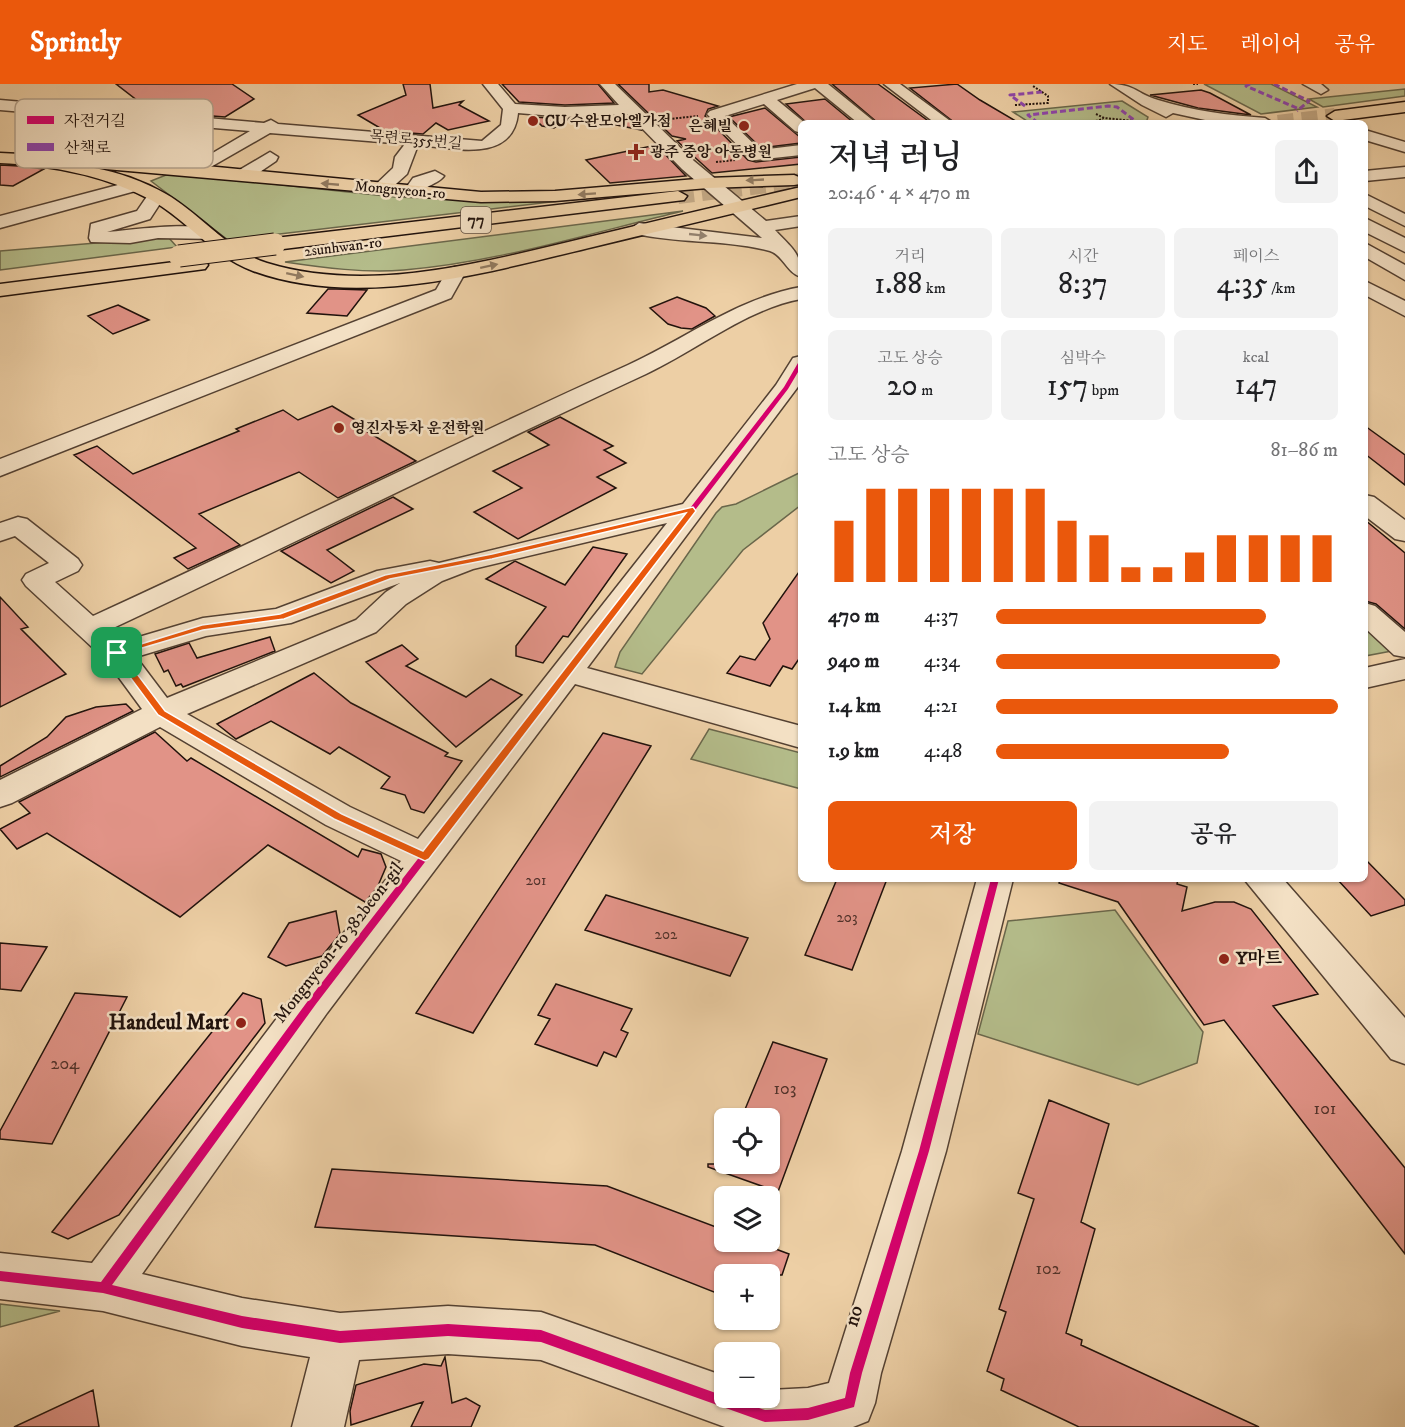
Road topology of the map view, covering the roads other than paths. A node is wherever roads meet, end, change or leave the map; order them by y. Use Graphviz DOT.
graph roads {
  1 [pos="490,84"];
  2 [pos="608,84"];
  3 [pos="812,84"];
  4 [pos="819,84"];
  5 [pos="891,84"];
  6 [pos="1117,84"];
  7 [pos="767,99"];
  8 [pos="1147,102"];
  9 [pos="0,105"];
  10 [pos="15,106"];
  11 [pos="1405,107"];
  12 [pos="511,108"];
  13 [pos="631,109"];
  14 [pos="1405,116"];
  15 [pos="1342,119"];
  16 [pos="213,120"];
  17 [pos="864,120"];
  18 [pos="941,120"];
  19 [pos="1162,120"];
  20 [pos="1180,120"];
  21 [pos="1235,120"];
  22 [pos="273,124"];
  23 [pos="798,125"];
  24 [pos="1368,136"];
  25 [pos="1398,145"];
  26 [pos="411,147"];
  27 [pos="1368,147"];
  28 [pos="798,150"];
  29 [pos="270,157"];
  30 [pos="0,158"];
  31 [pos="15,159"];
  32 [pos="213,160"];
  33 [pos="70,168"];
  34 [pos="164,168"];
  35 [pos="200,168"];
  36 [pos="383,168"];
  37 [pos="401,170"];
  38 [pos="195,171"];
  39 [pos="1405,172"];
  40 [pos="242,176"];
  41 [pos="1368,176"];
  42 [pos="798,180"];
  43 [pos="708,183"];
  44 [pos="133,186"];
  45 [pos="380,189"];
  46 [pos="412,192"];
  47 [pos="798,193"];
  48 [pos="156,196"];
  49 [pos="681,201"];
  50 [pos="1372,203"];
  51 [pos="1405,203"];
  52 [pos="739,207"];
  53 [pos="1405,220"];
  54 [pos="798,221"];
  55 [pos="0,222"];
  56 [pos="1368,225"];
  57 [pos="762,227"];
  58 [pos="639,229"];
  59 [pos="209,235"];
  60 [pos="1402,242"];
  61 [pos="1368,247"];
  62 [pos="283,248"];
  63 [pos="1368,249"];
  64 [pos="794,257"];
  65 [pos="455,273"];
  66 [pos="1405,274"];
  67 [pos="0,277"];
  68 [pos="1368,285"];
  69 [pos="1368,288"];
  70 [pos="0,290"];
  71 [pos="798,293"];
  72 [pos="1405,310"];
  73 [pos="798,368"];
  74 [pos="0,468"];
  75 [pos="1368,505"];
  76 [pos="693,509"];
  77 [pos="0,533"];
  78 [pos="1405,533"];
  79 [pos="464,562"];
  80 [pos="1368,615"];
  81 [pos="90,628"];
  82 [pos="1405,648"];
  83 [pos="117,653"];
  84 [pos="1405,669"];
  85 [pos="567,672"];
  86 [pos="1368,677"];
  87 [pos="161,713"];
  88 [pos="798,736"];
  89 [pos="0,795"];
  90 [pos="425,857"];
  91 [pos="994,882"];
  92 [pos="1265,882"];
  93 [pos="1405,1047"];
  94 [pos="0,1276"];
  95 [pos="103,1288"];
  96 [pos="340,1337"];
  97 [pos="318,1427"];
  1 -- 12 [label="street"];
  2 -- 13 [label="street"];
  3 -- 7 [label="street"];
  4 -- 17 [label="street"];
  5 -- 18 [label="street"];
  6 -- 8 [label="street"];
  7 -- 23 [label="street"];
  7 -- 28 [label="street"];
  8 -- 19 [label="street"];
  8 -- 20 [label="street"];
  8 -- 21 [label="street"];
  9 -- 10 [label="street, 목련로355번길"];
  11 -- 15 [label="main road"];
  12 -- 13 [label="street"];
  12 -- 22 [label="street, 목련로355번길"];
  13 -- 43 [label="street"];
  14 -- 15 [label="main road"];
  16 -- 22 [label="street, 목련로355번길"];
  22 -- 32 [label="street"];
  24 -- 25 [label="street"];
  25 -- 27 [label="street"];
  26 -- 37 [label="street"];
  29 -- 40 [label="street"];
  30 -- 31 [label="main road, Mongnyeon-ro"];
  33 -- 44 [label="main road, Mongnyeon-ro"];
  34 -- 38 [label="main road, Mongnyeon-ro"];
  35 -- 38 [label="street"];
  36 -- 37 [label="street"];
  37 -- 45 [label="street"];
  37 -- 46 [label="street"];
  38 -- 40 [label="main road, Mongnyeon-ro"];
  39 -- 41 [label="street"];
  45 -- 40 [label="main road, Mongnyeon-ro, one-way"];
  42 -- 43 [label="main road, Mongnyeon-ro, one-way"];
  43 -- 49 [label="main road, Mongnyeon-ro"];
  43 -- 52 [label="street"];
  44 -- 48 [label="main road, Mongnyeon-ro"];
  44 -- 55 [label="street"];
  45 -- 46 [label="main road, Mongnyeon-ro"];
  49 -- 46 [label="main road, Mongnyeon-ro, one-way"];
  47 -- 52 [label="main road, Mongnyeon-ro"];
  48 -- 59 [label="main road, Mongnyeon-ro"];
  48 -- 59 [label="street"];
  49 -- 52 [label="main road, Mongnyeon-ro"];
  49 -- 58 [label="main road, Mongnyeon-ro"];
  49 -- 62 [label="main road, 2sunhwan-ro / 77"];
  50 -- 51 [label="street"];
  50 -- 53 [label="street"];
  52 -- 57 [label="street"];
  54 -- 57 [label="street"];
  56 -- 60 [label="street"];
  57 -- 64 [label="street"];
  58 -- 64 [label="street, one-way"];
  65 -- 58 [label="main road, Mongnyeon-ro, one-way"];
  59 -- 65 [label="main road, Mongnyeon-ro, one-way"];
  60 -- 61 [label="street"];
  62 -- 67 [label="main road, 2sunhwan-ro / 77, bridge"];
  62 -- 70 [label="main road, 2sunhwan-ro / 77"];
  63 -- 66 [label="street"];
  65 -- 74 [label="street"];
  66 -- 68 [label="street"];
  69 -- 72 [label="street"];
  71 -- 81 [label="street"];
  73 -- 76 [label="street, Mongnyeon-ro 382beon-gil"];
  75 -- 78 [label="street"];
  76 -- 79 [label="street"];
  76 -- 85 [label="street, Mongnyeon-ro 382beon-gil"];
  77 -- 81 [label="street"];
  79 -- 83 [label="street"];
  79 -- 87 [label="street"];
  80 -- 82 [label="street"];
  81 -- 83 [label="street"];
  83 -- 87 [label="street"];
  84 -- 86 [label="street"];
  85 -- 88 [label="street"];
  85 -- 90 [label="street, Mongnyeon-ro 382beon-gil"];
  87 -- 89 [label="street"];
  87 -- 90 [label="street, Mongnyeon-ro 382beon-gil"];
  90 -- 95 [label="street, Mongnyeon-ro 382beon-gil"];
  91 -- 96 [label="street, no"];
  92 -- 93 [label="street"];
  94 -- 95 [label="street"];
  95 -- 96 [label="street"];
  96 -- 97 [label="street"];
}
